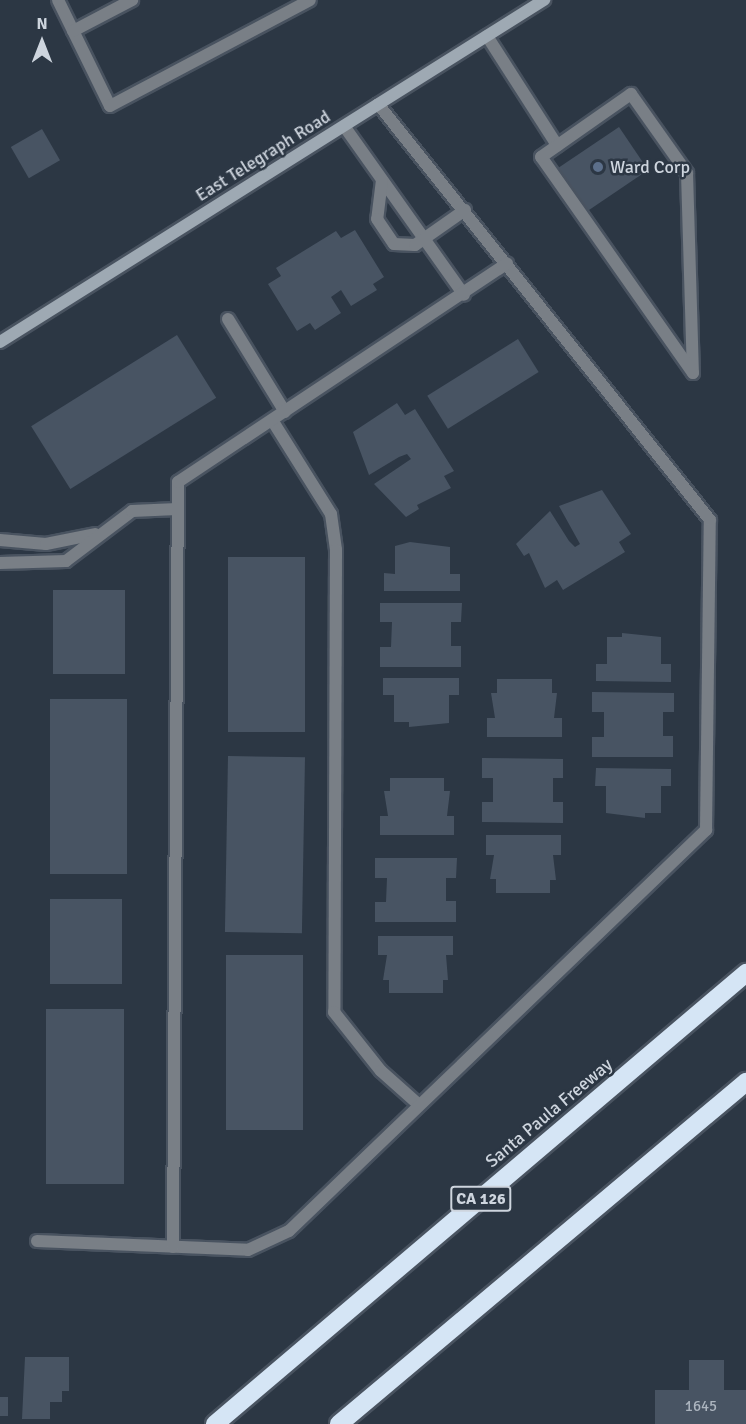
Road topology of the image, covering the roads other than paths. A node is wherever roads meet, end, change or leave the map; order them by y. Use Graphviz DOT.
graph roads {
  1 [pos="58,0"];
  2 [pos="132,0"];
  3 [pos="310,0"];
  4 [pos="540,1"];
  5 [pos="73,31"];
  6 [pos="487,36"];
  7 [pos="378,104"];
  8 [pos="344,126"];
  9 [pos="557,145"];
  10 [pos="382,180"];
  11 [pos="465,210"];
  12 [pos="424,239"];
  13 [pos="507,263"];
  14 [pos="464,295"];
  15 [pos="228,319"];
  16 [pos="0,342"];
  17 [pos="285,412"];
  18 [pos="272,420"];
  19 [pos="177,509"];
  20 [pos="96,534"];
  21 [pos="0,540"];
  22 [pos="0,563"];
  23 [pos="746,974"];
  24 [pos="746,1082"];
  25 [pos="418,1104"];
  26 [pos="37,1241"];
  27 [pos="174,1247"];
  28 [pos="215,1424"];
  29 [pos="339,1424"];
  1 -- 5 [label="lane"];
  2 -- 5 [label="lane"];
  3 -- 5 [label="lane"];
  4 -- 6 [label="main road, East Telegraph Road"];
  6 -- 7 [label="main road, East Telegraph Road"];
  6 -- 9 [label="lane"];
  7 -- 8 [label="main road, East Telegraph Road"];
  7 -- 11 [label="lane"];
  8 -- 10 [label="lane"];
  8 -- 16 [label="main road, East Telegraph Road"];
  9 -- 9 [label="lane"];
  10 -- 12 [label="lane"];
  10 -- 12 [label="lane"];
  11 -- 12 [label="lane"];
  11 -- 13 [label="lane"];
  12 -- 14 [label="lane"];
  13 -- 14 [label="lane"];
  13 -- 25 [label="lane"];
  14 -- 17 [label="lane"];
  15 -- 17 [label="lane"];
  17 -- 18 [label="lane"];
  18 -- 19 [label="lane"];
  18 -- 25 [label="lane"];
  19 -- 20 [label="lane"];
  19 -- 27 [label="lane"];
  20 -- 21 [label="lane"];
  20 -- 22 [label="lane"];
  23 -- 28 [label="highway, Santa Paula Freeway / CA 126"];
  24 -- 29 [label="highway"];
  25 -- 27 [label="lane"];
  26 -- 27 [label="lane"];
}
